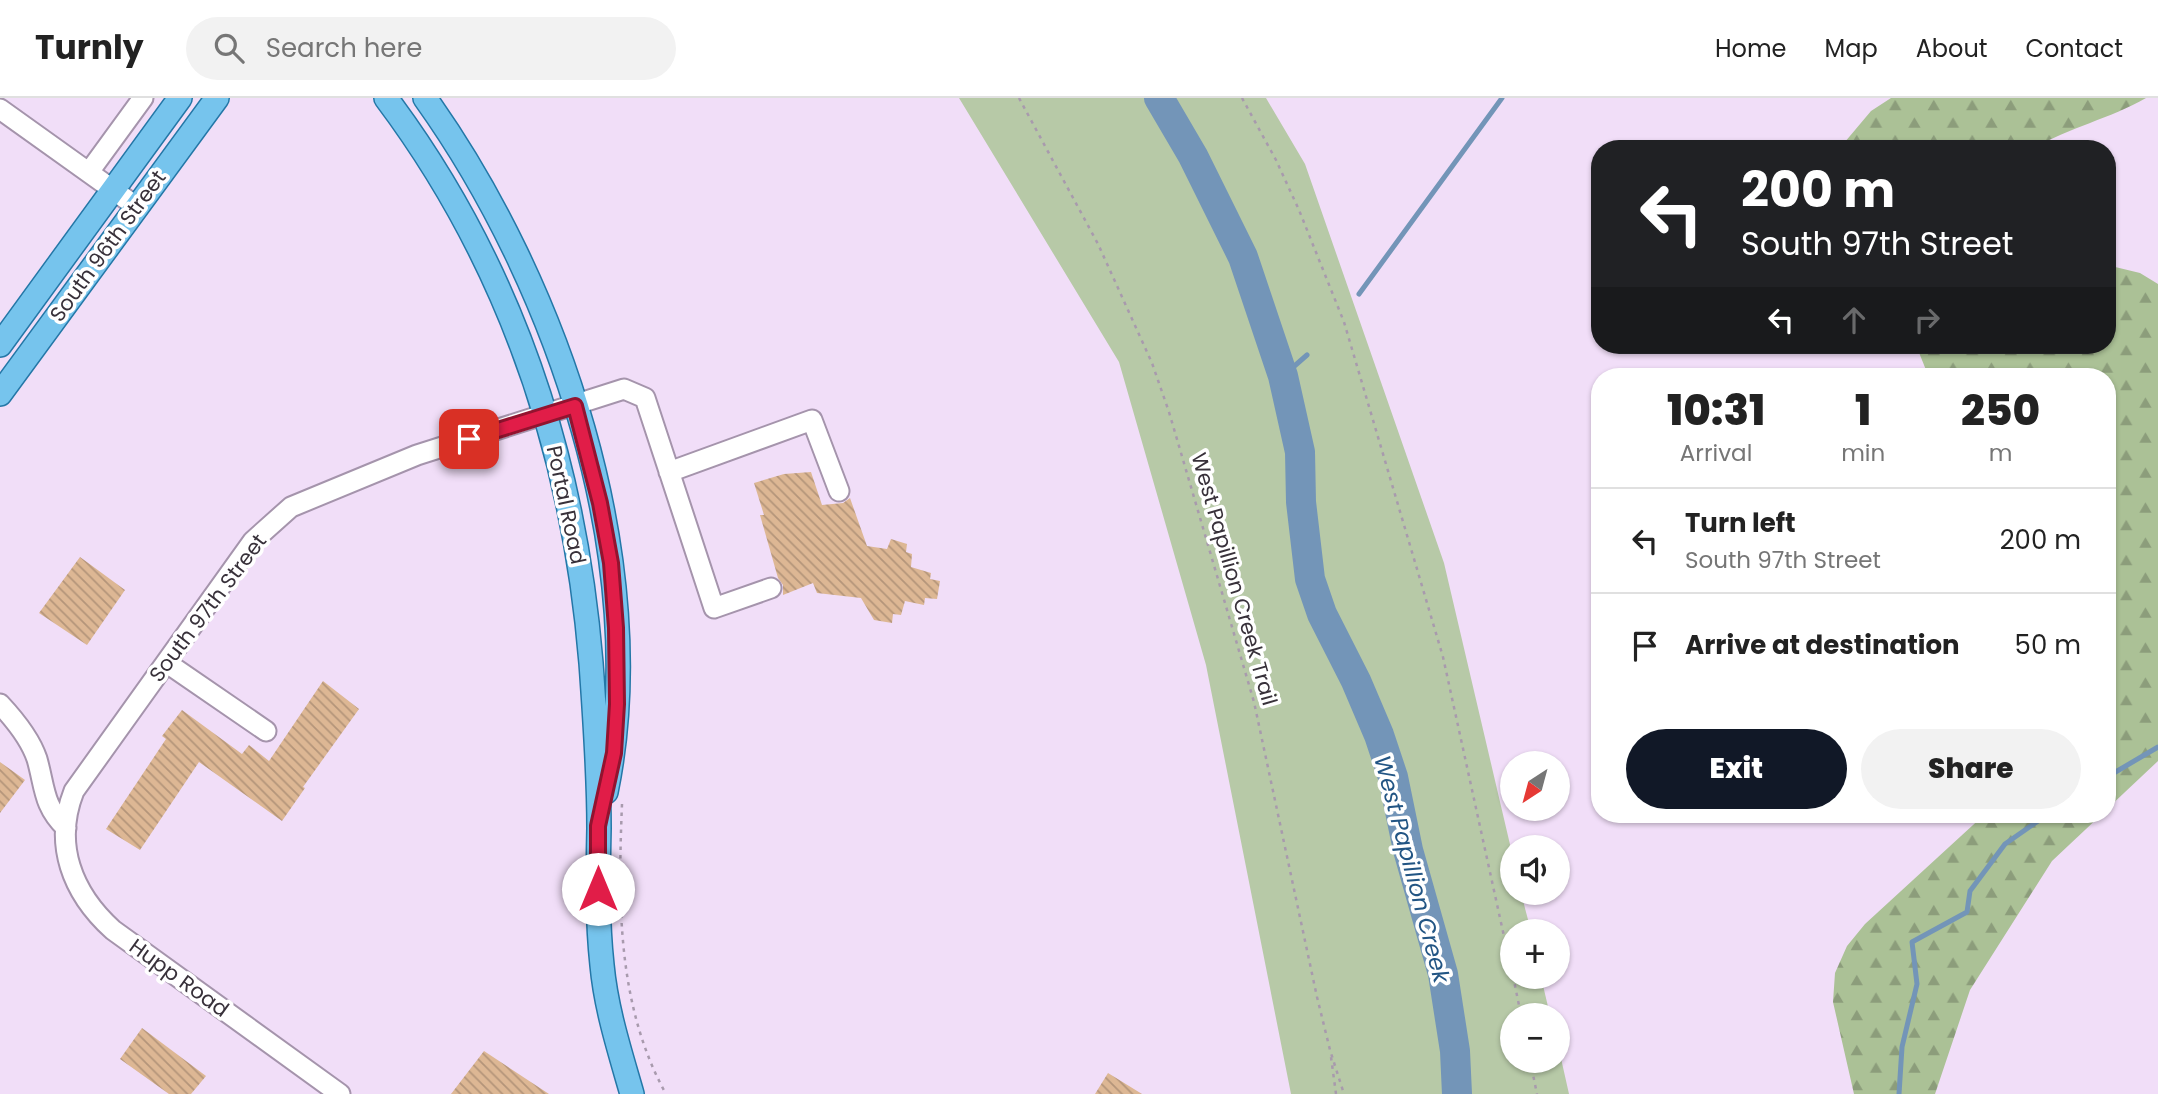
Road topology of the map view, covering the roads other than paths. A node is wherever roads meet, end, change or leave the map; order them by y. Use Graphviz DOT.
graph roads {
  1 [pos="143,98"];
  2 [pos="180,98"];
  3 [pos="217,98"];
  4 [pos="386,98"];
  5 [pos="425,98"];
  6 [pos="0,109"];
  7 [pos="89,172"];
  8 [pos="113,189"];
  9 [pos="137,207"];
  10 [pos="0,345"];
  11 [pos="0,394"];
  12 [pos="575,406"];
  13 [pos="546,415"];
  14 [pos="669,472"];
  15 [pos="839,491"];
  16 [pos="771,587"];
  17 [pos="167,663"];
  18 [pos="0,704"];
  19 [pos="266,731"];
  20 [pos="598,826"];
  21 [pos="66,828"];
  22 [pos="340,1094"];
  23 [pos="632,1094"];
  1 -- 7 [label="street"];
  2 -- 8 [label="main road, South 96th Street"];
  3 -- 9 [label="main road, South 96th Street"];
  4 -- 13 [label="main road, Portal Road"];
  5 -- 12 [label="main road, Portal Road"];
  6 -- 7 [label="street"];
  7 -- 8 [label="street"];
  8 -- 9 [label="street"];
  8 -- 10 [label="main road, South 96th Street"];
  9 -- 11 [label="main road, South 96th Street"];
  12 -- 13 [label="street, South 97th Street"];
  12 -- 14 [label="street, South 97th Street"];
  12 -- 20 [label="main road, Portal Road"];
  13 -- 17 [label="street, South 97th Street"];
  13 -- 20 [label="main road, Portal Road"];
  14 -- 15 [label="street"];
  14 -- 16 [label="street, South 97th Street"];
  17 -- 19 [label="street"];
  17 -- 21 [label="street, South 97th Street"];
  18 -- 21 [label="street"];
  20 -- 23 [label="main road, Portal Road"];
  21 -- 22 [label="street, Hupp Road"];
}
